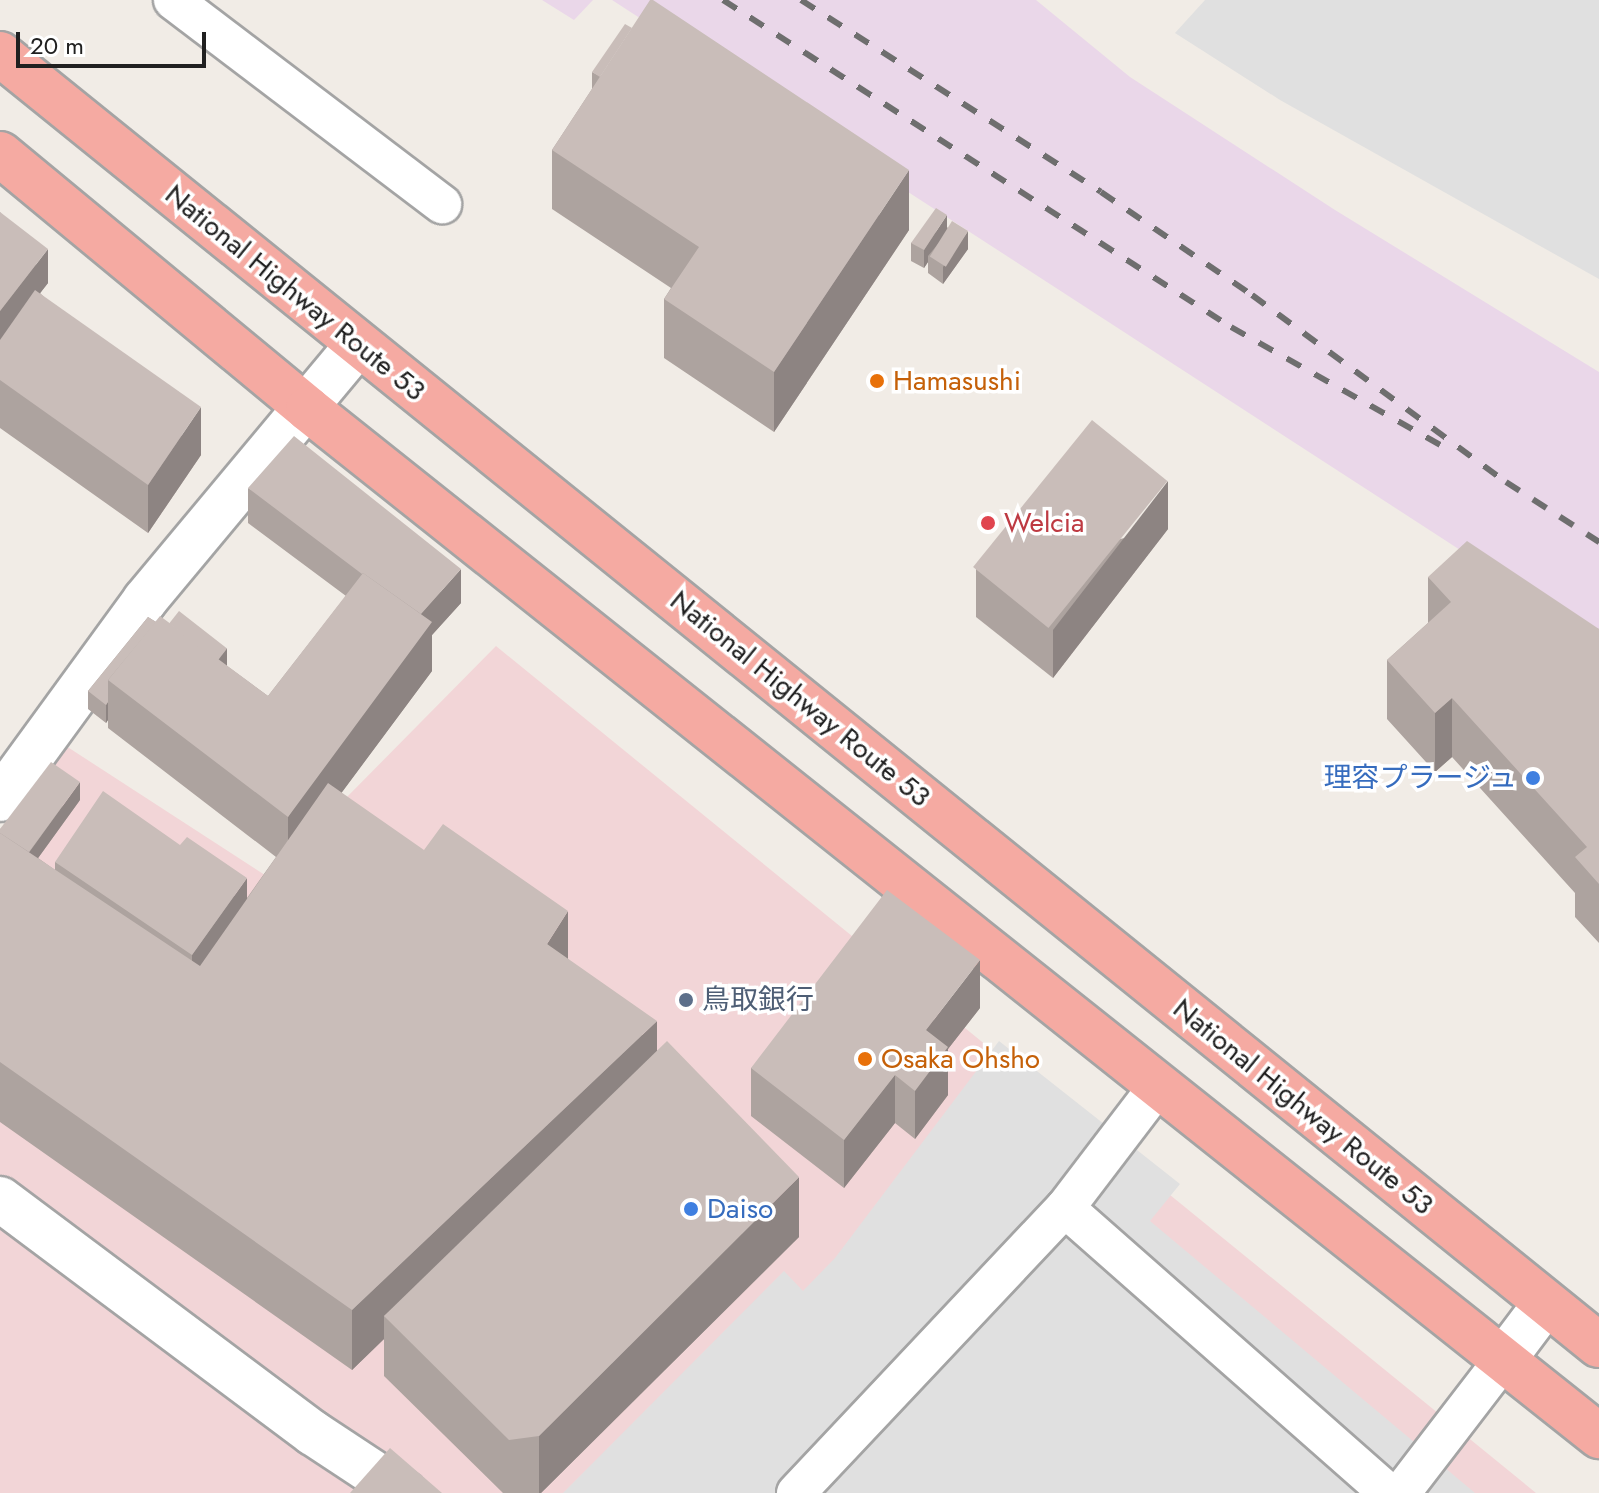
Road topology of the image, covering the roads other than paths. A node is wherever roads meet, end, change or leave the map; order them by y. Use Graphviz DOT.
graph roads {
  1 [pos="173,0"];
  2 [pos="0,54"];
  3 [pos="0,154"];
  4 [pos="442,204"];
  5 [pos="358,344"];
  6 [pos="308,409"];
  7 [pos="0,799"];
  8 [pos="1158,1086"];
  9 [pos="0,1199"];
  10 [pos="1065,1208"];
  11 [pos="1546,1303"];
  12 [pos="1599,1345"];
  13 [pos="1503,1360"];
  14 [pos="1599,1436"];
  15 [pos="404,1493"];
  16 [pos="796,1493"];
  17 [pos="1388,1493"];
  18 [pos="1401,1493"];
  1 -- 4 [label="lane"];
  2 -- 5 [label="highway, National Highway Route 53"];
  3 -- 6 [label="highway"];
  5 -- 6 [label="street"];
  5 -- 11 [label="highway, National Highway Route 53"];
  6 -- 7 [label="street"];
  6 -- 8 [label="highway"];
  8 -- 10 [label="lane"];
  8 -- 13 [label="highway"];
  9 -- 15 [label="street"];
  10 -- 16 [label="lane"];
  10 -- 17 [label="lane"];
  11 -- 12 [label="highway, National Highway Route 53"];
  11 -- 13 [label="street"];
  13 -- 14 [label="highway"];
  13 -- 18 [label="lane"];
}
